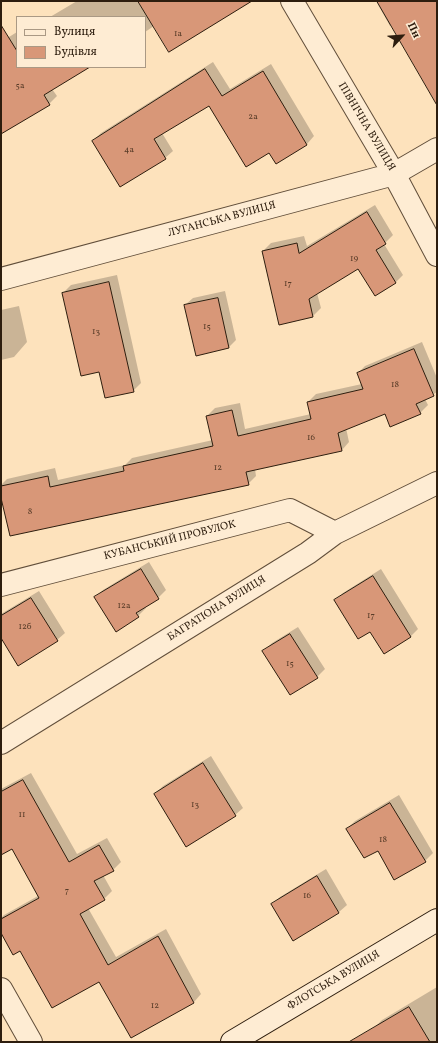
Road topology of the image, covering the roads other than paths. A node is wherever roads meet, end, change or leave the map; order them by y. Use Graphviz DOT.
graph roads {
  1 [pos="292,1"];
  2 [pos="437,148"];
  3 [pos="394,174"];
  4 [pos="437,255"];
  5 [pos="1,279"];
  6 [pos="437,483"];
  7 [pos="335,533"];
  8 [pos="1,585"];
  9 [pos="1,743"];
  10 [pos="437,920"];
  11 [pos="1,989"];
  12 [pos="31,1042"];
  13 [pos="232,1042"];
  1 -- 3 [label="street, ПІВНІЧНА ВУЛИЦЯ"];
  2 -- 3 [label="street, ЛУГАНСЬКА ВУЛИЦЯ"];
  3 -- 4 [label="street, ПІВНІЧНА ВУЛИЦЯ"];
  3 -- 5 [label="street, ЛУГАНСЬКА ВУЛИЦЯ"];
  6 -- 7 [label="street, БАГРАТІОНА ВУЛИЦЯ"];
  7 -- 8 [label="street, КУБАНСЬКИЙ ПРОВУЛОК"];
  7 -- 9 [label="street, БАГРАТІОНА ВУЛИЦЯ"];
  10 -- 13 [label="street, ФЛОТСЬКА ВУЛИЦЯ"];
  11 -- 12 [label="street"];
}
